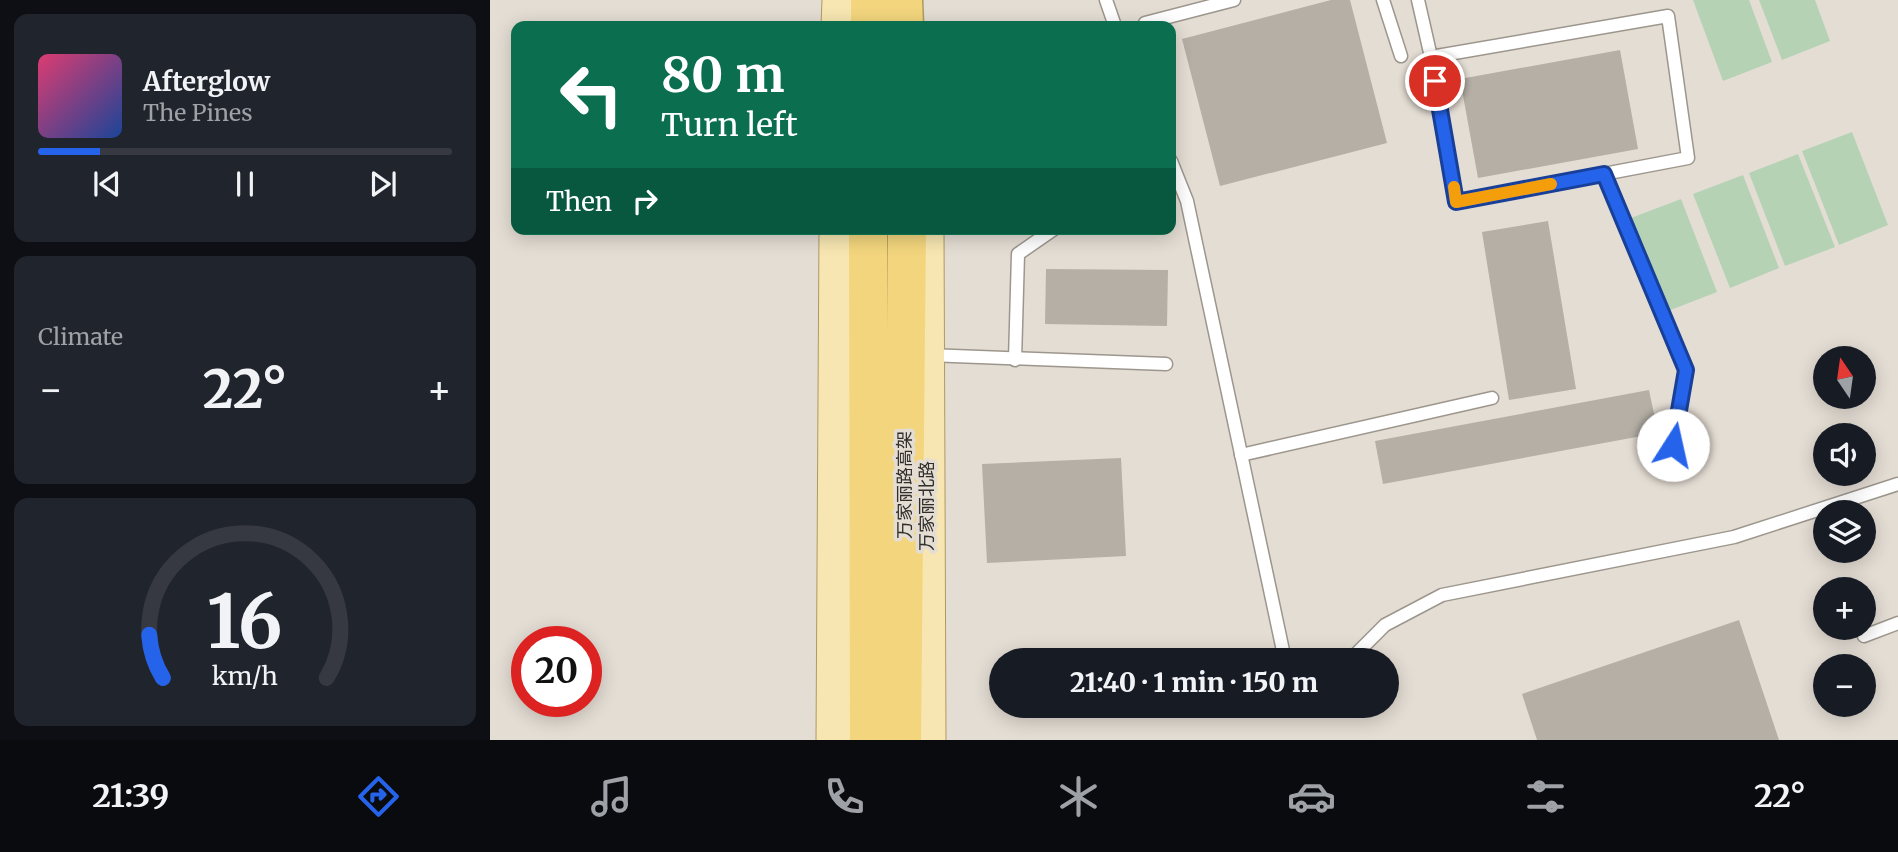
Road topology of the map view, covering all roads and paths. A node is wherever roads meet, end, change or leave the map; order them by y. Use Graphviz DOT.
graph roads {
  1 [pos="841,0"];
  2 [pos="870,0"];
  3 [pos="903,0"];
  4 [pos="922,0"];
  5 [pos="1106,0"];
  6 [pos="1234,0"];
  7 [pos="1383,0"];
  8 [pos="1418,0"];
  9 [pos="840,21"];
  10 [pos="870,21"];
  11 [pos="904,21"];
  12 [pos="922,21"];
  13 [pos="1113,21"];
  14 [pos="1153,21"];
  15 [pos="1401,56"];
  16 [pos="1431,57"];
  17 [pos="1176,174"];
  18 [pos="1604,174"];
  19 [pos="838,235"];
  20 [pos="868,235"];
  21 [pos="907,235"];
  22 [pos="925,235"];
  23 [pos="1045,235"];
  24 [pos="927,355"];
  25 [pos="1015,360"];
  26 [pos="1166,364"];
  27 [pos="1492,398"];
  28 [pos="1673,445"];
  29 [pos="1241,455"];
  30 [pos="1898,484"];
  31 [pos="1898,623"];
  32 [pos="1876,631"];
  33 [pos="1282,648"];
  34 [pos="1362,648"];
  35 [pos="835,740"];
  36 [pos="869,740"];
  37 [pos="902,740"];
  38 [pos="927,740"];
  1 -- 9 [label="main road"];
  2 -- 10 [label="highway"];
  3 -- 11 [label="highway"];
  4 -- 12 [label="main road"];
  5 -- 13 [label="lane"];
  6 -- 14 [label="lane"];
  7 -- 15 [label="lane"];
  8 -- 16 [label="lane"];
  16 -- 18 [label="lane"];
  16 -- 18 [label="lane"];
  17 -- 29 [label="lane"];
  18 -- 28 [label="lane"];
  19 -- 35 [label="main road"];
  20 -- 36 [label="highway, 万家丽路高架"];
  21 -- 37 [label="highway, 万家丽路高架"];
  22 -- 24 [label="main road, 万家丽北路"];
  23 -- 25 [label="lane"];
  24 -- 25 [label="lane"];
  24 -- 38 [label="main road, 万家丽北路"];
  25 -- 26 [label="lane"];
  27 -- 29 [label="lane"];
  29 -- 33 [label="lane"];
  30 -- 34 [label="lane"];
  31 -- 32 [label="lane"];
}
